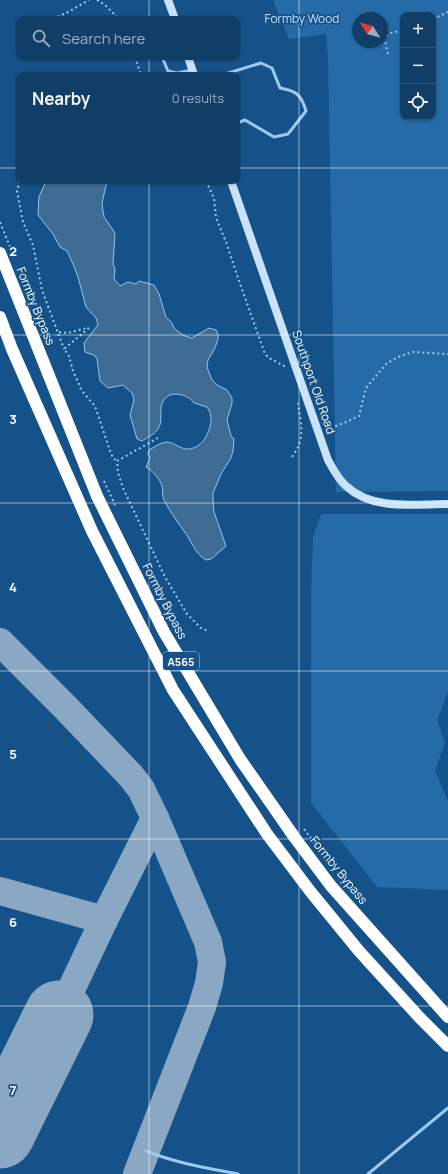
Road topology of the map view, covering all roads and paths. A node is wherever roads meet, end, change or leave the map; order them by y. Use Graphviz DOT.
graph roads {
  1 [pos="89,0"];
  2 [pos="97,0"];
  3 [pos="168,0"];
  4 [pos="448,12"];
  5 [pos="59,16"];
  6 [pos="116,16"];
  7 [pos="173,16"];
  8 [pos="436,17"];
  9 [pos="400,31"];
  10 [pos="388,54"];
  11 [pos="136,60"];
  12 [pos="163,60"];
  13 [pos="189,60"];
  14 [pos="139,72"];
  15 [pos="172,72"];
  16 [pos="193,72"];
  17 [pos="232,72"];
  18 [pos="240,122"];
  19 [pos="19,184"];
  20 [pos="207,184"];
  21 [pos="232,184"];
  22 [pos="0,222"];
  23 [pos="6,252"];
  24 [pos="0,317"];
  25 [pos="59,332"];
  26 [pos="64,348"];
  27 [pos="448,354"];
  28 [pos="288,368"];
  29 [pos="298,401"];
  30 [pos="318,431"];
  31 [pos="158,438"];
  32 [pos="292,457"];
  33 [pos="117,461"];
  34 [pos="101,474"];
  35 [pos="448,504"];
  36 [pos="117,510"];
  37 [pos="208,631"];
  38 [pos="300,824"];
  39 [pos="352,892"];
  40 [pos="448,1017"];
  41 [pos="448,1046"];
  42 [pos="448,1108"];
  43 [pos="146,1151"];
  44 [pos="238,1174"];
  45 [pos="368,1174"];
  1 -- 5 [label="path"];
  2 -- 6 [label="path"];
  3 -- 7 [label="street"];
  4 -- 8 [label="path"];
  9 -- 10 [label="path"];
  11 -- 14 [label="path"];
  12 -- 15 [label="lane"];
  13 -- 16 [label="street"];
  17 -- 18 [label="lane"];
  19 -- 25 [label="path"];
  20 -- 28 [label="path"];
  21 -- 30 [label="street, Southport Old Road"];
  22 -- 23 [label="path"];
  23 -- 40 [label="highway, Formby Bypass / A565"];
  24 -- 41 [label="highway, A565"];
  25 -- 26 [label="path"];
  25 -- 26 [label="path"];
  26 -- 33 [label="path"];
  27 -- 30 [label="path"];
  29 -- 32 [label="path"];
  30 -- 35 [label="street, Southport Old Road"];
  31 -- 33 [label="path"];
  33 -- 37 [label="path"];
  34 -- 36 [label="path"];
  38 -- 39 [label="path"];
  42 -- 45 [label="lane"];
  43 -- 44 [label="lane"];
}
